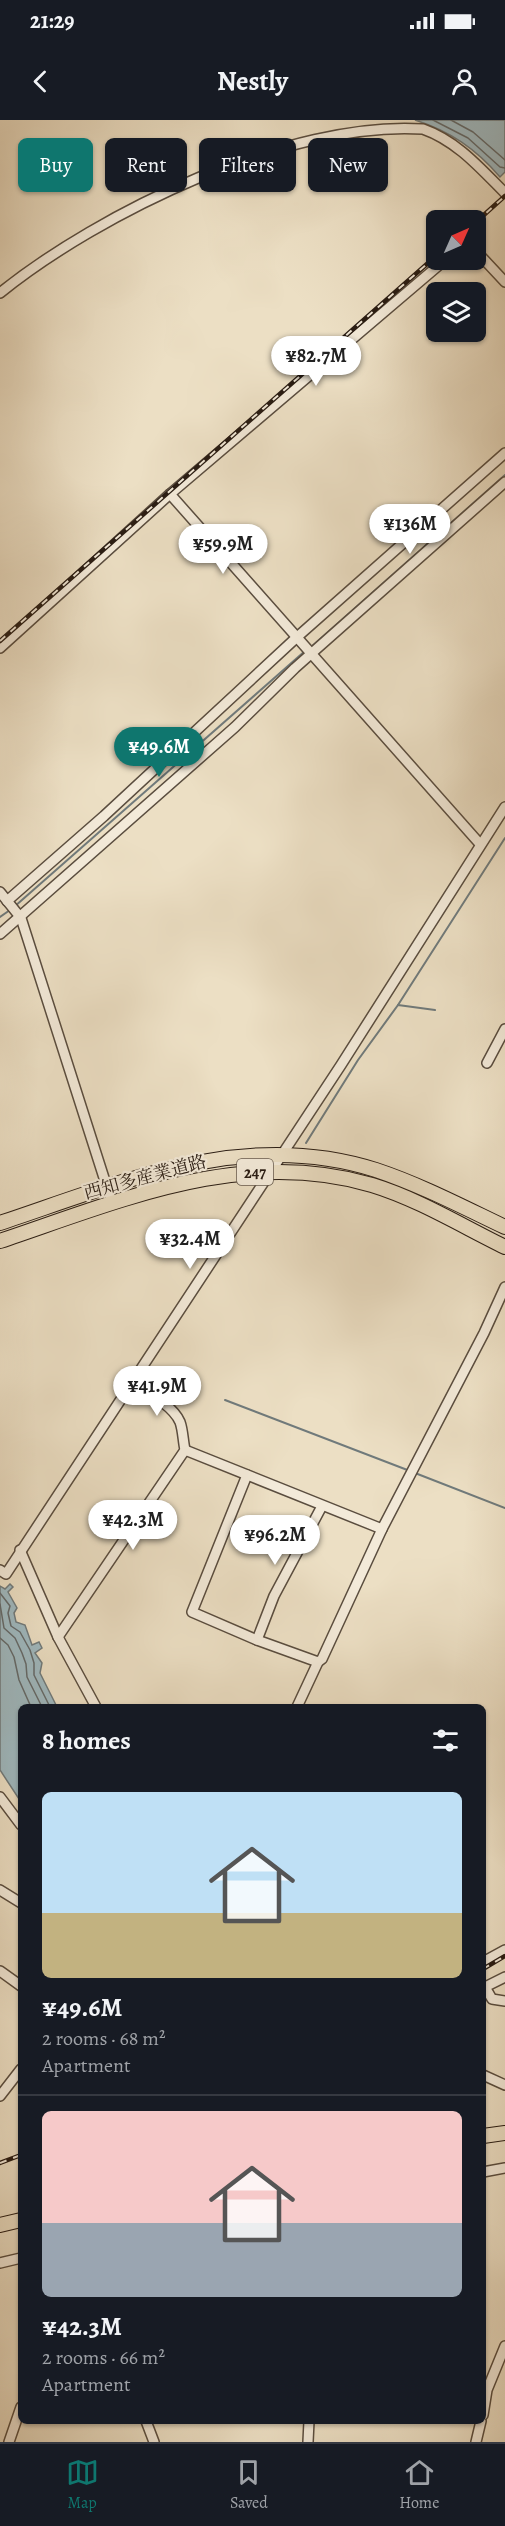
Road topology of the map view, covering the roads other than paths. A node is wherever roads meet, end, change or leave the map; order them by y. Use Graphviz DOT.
graph roads {
  1 [pos="370,120"];
  2 [pos="195,168"];
  3 [pos="505,193"];
  4 [pos="486,262"];
  5 [pos="433,270"];
  6 [pos="505,282"];
  7 [pos="0,292"];
  8 [pos="505,453"];
  9 [pos="505,482"];
  10 [pos="170,494"];
  11 [pos="296,638"];
  12 [pos="0,648"];
  13 [pos="311,654"];
  14 [pos="505,807"];
  15 [pos="480,844"];
  16 [pos="0,892"];
  17 [pos="7,901"];
  18 [pos="21,918"];
  19 [pos="0,934"];
  20 [pos="505,1029"];
  21 [pos="487,1063"];
  22 [pos="281,1155"];
  23 [pos="270,1171"];
  24 [pos="107,1188"];
  25 [pos="112,1203"];
  26 [pos="0,1223"];
  27 [pos="505,1227"];
  28 [pos="0,1241"];
  29 [pos="505,1247"];
  30 [pos="505,1287"];
  31 [pos="131,1383"];
  32 [pos="185,1450"];
  33 [pos="247,1475"];
  34 [pos="322,1506"];
  35 [pos="382,1529"];
  36 [pos="20,1550"];
  37 [pos="3,1572"];
  38 [pos="58,1636"];
  39 [pos="257,1640"];
  40 [pos="318,1662"];
  41 [pos="94,1704"];
  42 [pos="298,1704"];
  43 [pos="0,1797"];
  44 [pos="18,1821"];
  45 [pos="0,1890"];
  46 [pos="18,1901"];
  47 [pos="505,1950"];
  48 [pos="486,1960"];
  49 [pos="0,1971"];
  50 [pos="505,1977"];
  51 [pos="18,1984"];
  52 [pos="486,1987"];
  53 [pos="486,1989"];
  54 [pos="505,2001"];
  55 [pos="18,2073"];
  56 [pos="486,2076"];
  57 [pos="505,2085"];
  58 [pos="0,2096"];
  59 [pos="505,2133"];
  60 [pos="486,2136"];
  61 [pos="505,2168"];
  62 [pos="486,2171"];
  63 [pos="18,2221"];
  64 [pos="0,2225"];
  65 [pos="18,2259"];
  66 [pos="0,2263"];
  67 [pos="505,2346"];
  68 [pos="486,2385"];
  69 [pos="18,2416"];
  70 [pos="147,2424"];
  71 [pos="309,2424"];
  72 [pos="480,2424"];
  73 [pos="9,2442"];
  74 [pos="154,2442"];
  75 [pos="308,2442"];
  76 [pos="476,2442"];
  1 -- 3 [label="street"];
  2 -- 7 [label="street"];
  4 -- 6 [label="street"];
  5 -- 10 [label="street"];
  8 -- 11 [label="street"];
  9 -- 13 [label="street"];
  10 -- 11 [label="street"];
  10 -- 12 [label="street"];
  11 -- 13 [label="street"];
  11 -- 17 [label="street"];
  13 -- 15 [label="street"];
  13 -- 18 [label="street"];
  14 -- 15 [label="street"];
  15 -- 22 [label="street"];
  16 -- 17 [label="street"];
  17 -- 18 [label="street"];
  18 -- 19 [label="street"];
  18 -- 24 [label="street"];
  20 -- 21 [label="street"];
  22 -- 23 [label="street"];
  22 -- 24 [label="highway, 西知多産業道路 / 247"];
  22 -- 27 [label="highway, 西知多産業道路 / 247"];
  23 -- 25 [label="highway, 西知多産業道路 / 247"];
  23 -- 29 [label="highway, 西知多産業道路 / 247"];
  23 -- 31 [label="street"];
  24 -- 25 [label="street"];
  24 -- 26 [label="highway, 西知多産業道路 / 247"];
  25 -- 28 [label="highway, 西知多産業道路 / 247"];
  30 -- 35 [label="street"];
  31 -- 32 [label="street"];
  31 -- 36 [label="street"];
  32 -- 33 [label="street"];
  32 -- 38 [label="street"];
  33 -- 34 [label="street"];
  33 -- 39 [label="street"];
  34 -- 35 [label="street"];
  34 -- 39 [label="street"];
  35 -- 40 [label="street"];
  36 -- 37 [label="street"];
  36 -- 38 [label="street"];
  38 -- 41 [label="street"];
  39 -- 40 [label="street"];
  40 -- 42 [label="street"];
  43 -- 44 [label="street"];
  45 -- 46 [label="street"];
  47 -- 48 [label="street"];
  49 -- 51 [label="street"];
  50 -- 52 [label="street"];
  53 -- 54 [label="street"];
  55 -- 58 [label="street"];
  56 -- 57 [label="street"];
  59 -- 60 [label="highway"];
  61 -- 62 [label="street"];
  63 -- 64 [label="highway"];
  65 -- 66 [label="street"];
  67 -- 68 [label="street"];
  69 -- 73 [label="street"];
  70 -- 74 [label="street"];
  71 -- 75 [label="street"];
  72 -- 76 [label="street"];
}
